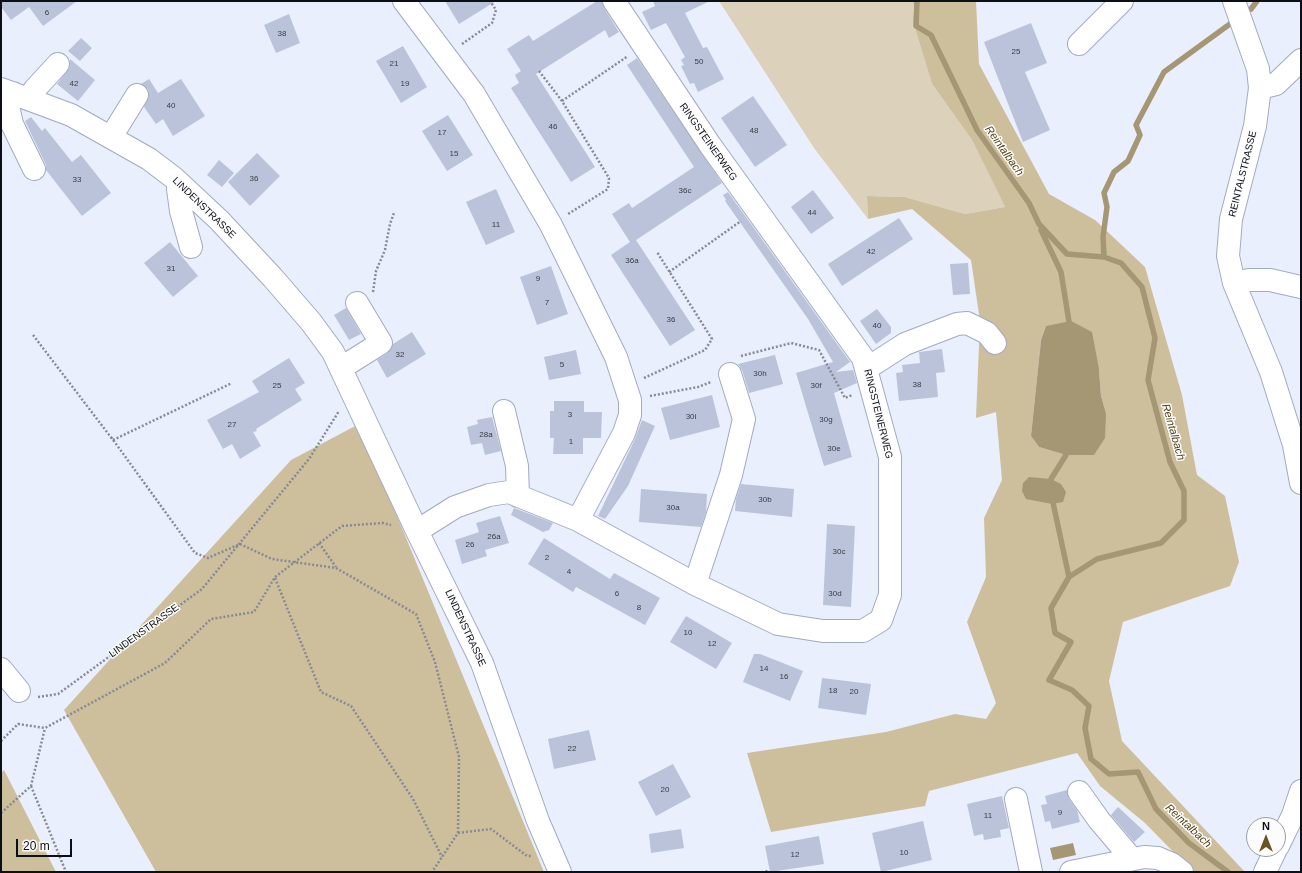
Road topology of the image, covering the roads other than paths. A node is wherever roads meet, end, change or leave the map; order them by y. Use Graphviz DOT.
graph roads {
  1 [pos="404,1"];
  2 [pos="614,1"];
  3 [pos="1122,1"];
  4 [pos="1234,1"];
  5 [pos="1080,44"];
  6 [pos="1301,60"];
  7 [pos="58,64"];
  8 [pos="1260,88"];
  9 [pos="14,94"];
  10 [pos="137,95"];
  11 [pos="111,137"];
  12 [pos="34,169"];
  13 [pos="180,184"];
  14 [pos="191,247"];
  15 [pos="1234,283"];
  16 [pos="1301,287"];
  17 [pos="358,305"];
  18 [pos="995,343"];
  19 [pos="341,368"];
  20 [pos="730,374"];
  21 [pos="868,378"];
  22 [pos="504,411"];
  23 [pos="1301,483"];
  24 [pos="518,496"];
  25 [pos="578,520"];
  26 [pos="417,531"];
  27 [pos="695,584"];
  28 [pos="1,669"];
  29 [pos="19,691"];
  30 [pos="1301,791"];
  31 [pos="1080,792"];
  32 [pos="1016,799"];
  33 [pos="1286,829"];
  34 [pos="1272,857"];
  35 [pos="1132,859"];
  36 [pos="557,865"];
  37 [pos="1031,872"];
  38 [pos="1071,872"];
  39 [pos="1182,872"];
  40 [pos="1265,872"];
  1 -- 25 [label="street"];
  2 -- 21 [label="street, RINGSTEINERWEG"];
  3 -- 5 [label="street"];
  4 -- 8 [label="street, REINTALSTRASSE"];
  6 -- 8 [label="street"];
  7 -- 9 [label="street"];
  8 -- 15 [label="street, REINTALSTRASSE"];
  9 -- 11 [label="street, LINDENSTRASSE"];
  9 -- 12 [label="street"];
  10 -- 11 [label="street"];
  11 -- 13 [label="street, LINDENSTRASSE"];
  13 -- 14 [label="street"];
  13 -- 19 [label="street, LINDENSTRASSE"];
  15 -- 16 [label="street"];
  15 -- 23 [label="street, REINTALSTRASSE"];
  17 -- 19 [label="street"];
  18 -- 21 [label="street"];
  19 -- 26 [label="street, LINDENSTRASSE"];
  20 -- 27 [label="street"];
  21 -- 27 [label="street, RINGSTEINERWEG"];
  22 -- 24 [label="street"];
  24 -- 25 [label="street, RINGSTEINERWEG"];
  24 -- 26 [label="street, RINGSTEINERWEG"];
  25 -- 27 [label="street, RINGSTEINERWEG"];
  26 -- 36 [label="street, LINDENSTRASSE"];
  28 -- 29 [label="street"];
  30 -- 33 [label="street"];
  31 -- 35 [label="street"];
  32 -- 37 [label="street"];
  34 -- 40 [label="street"];
  35 -- 38 [label="street"];
  35 -- 39 [label="street"];
}
